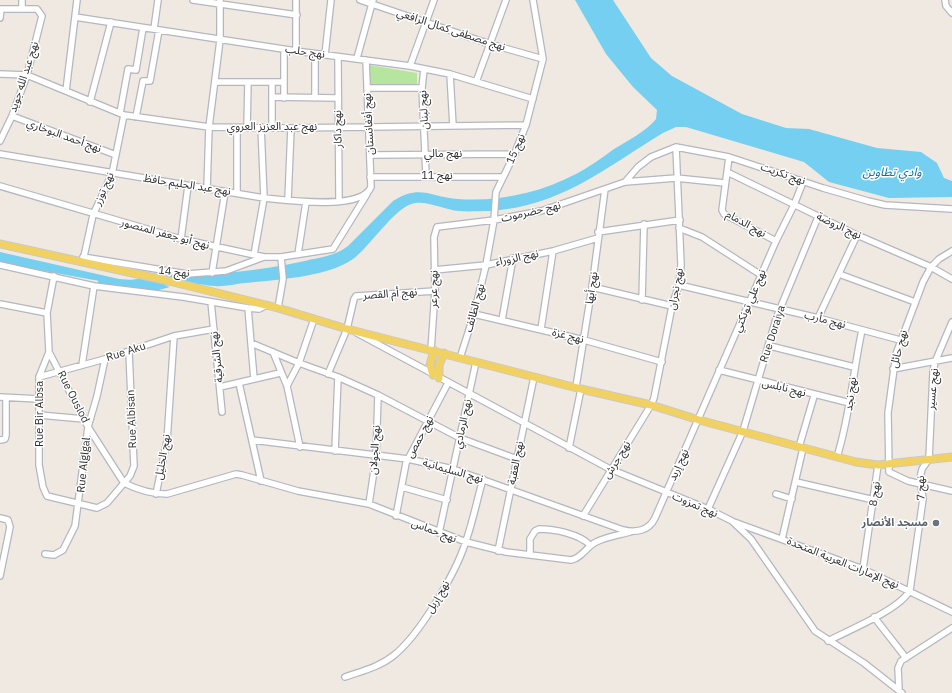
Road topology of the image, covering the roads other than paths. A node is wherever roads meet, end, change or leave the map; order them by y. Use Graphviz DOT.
graph roads {
  1 [pos="22,0"];
  2 [pos="77,0"];
  3 [pos="158,0"];
  4 [pos="193,0"];
  5 [pos="296,0"];
  6 [pos="331,0"];
  7 [pos="360,0"];
  8 [pos="434,0"];
  9 [pos="506,0"];
  10 [pos="533,0"];
  11 [pos="220,2"];
  12 [pos="372,2"];
  13 [pos="948,4"];
  14 [pos="22,8"];
  15 [pos="1,9"];
  16 [pos="952,13"];
  17 [pos="296,15"];
  18 [pos="75,17"];
  19 [pos="0,18"];
  20 [pos="110,22"];
  21 [pos="426,22"];
  22 [pos="144,28"];
  23 [pos="156,29"];
  24 [pos="220,40"];
  25 [pos="490,44"];
  26 [pos="284,50"];
  27 [pos="296,52"];
  28 [pos="315,54"];
  29 [pos="325,55"];
  30 [pos="338,57"];
  31 [pos="357,58"];
  32 [pos="543,59"];
  33 [pos="366,60"];
  34 [pos="410,66"];
  35 [pos="424,69"];
  36 [pos="0,74"];
  37 [pos="450,74"];
  38 [pos="27,75"];
  39 [pos="215,82"];
  40 [pos="248,82"];
  41 [pos="272,82"];
  42 [pos="284,82"];
  43 [pos="476,82"];
  44 [pos="367,88"];
  45 [pos="422,88"];
  46 [pos="66,91"];
  47 [pos="272,98"];
  48 [pos="284,98"];
  49 [pos="315,98"];
  50 [pos="338,98"];
  51 [pos="532,99"];
  52 [pos="90,102"];
  53 [pos="122,114"];
  54 [pos="12,116"];
  55 [pos="136,117"];
  56 [pos="0,125"];
  57 [pos="526,125"];
  58 [pos="7,126"];
  59 [pos="370,126"];
  60 [pos="425,126"];
  61 [pos="453,126"];
  62 [pos="209,127"];
  63 [pos="272,127"];
  64 [pos="338,127"];
  65 [pos="237,128"];
  66 [pos="247,128"];
  67 [pos="261,128"];
  68 [pos="291,128"];
  69 [pos="0,141"];
  70 [pos="676,146"];
  71 [pos="0,154"];
  72 [pos="425,154"];
  73 [pos="515,154"];
  74 [pos="116,155"];
  75 [pos="370,155"];
  76 [pos="730,157"];
  77 [pos="727,172"];
  78 [pos="112,174"];
  79 [pos="426,176"];
  80 [pos="370,177"];
  81 [pos="503,177"];
  82 [pos="676,178"];
  83 [pos="625,182"];
  84 [pos="803,182"];
  85 [pos="724,183"];
  86 [pos="0,186"];
  87 [pos="188,186"];
  88 [pos="207,188"];
  89 [pos="370,188"];
  90 [pos="605,189"];
  91 [pos="225,192"];
  92 [pos="237,193"];
  93 [pos="495,196"];
  94 [pos="264,198"];
  95 [pos="288,200"];
  96 [pos="339,201"];
  97 [pos="306,202"];
  98 [pos="794,205"];
  99 [pos="952,210"];
  100 [pos="93,215"];
  101 [pos="818,217"];
  102 [pos="494,220"];
  103 [pos="680,220"];
  104 [pos="644,224"];
  105 [pos="436,228"];
  106 [pos="679,228"];
  107 [pos="598,235"];
  108 [pos="856,235"];
  109 [pos="181,239"];
  110 [pos="776,241"];
  111 [pos="0,244"];
  112 [pos="216,248"];
  113 [pos="553,251"];
  114 [pos="952,251"];
  115 [pos="298,254"];
  116 [pos="254,255"];
  117 [pos="264,257"];
  118 [pos="281,257"];
  119 [pos="513,258"];
  120 [pos="83,260"];
  121 [pos="0,265"];
  122 [pos="486,265"];
  123 [pos="931,267"];
  124 [pos="434,270"];
  125 [pos="212,273"];
  126 [pos="839,274"];
  127 [pos="761,275"];
  128 [pos="54,276"];
  129 [pos="952,279"];
  130 [pos="679,285"];
  131 [pos="94,286"];
  132 [pos="592,287"];
  133 [pos="434,291"];
  134 [pos="642,300"];
  135 [pos="750,301"];
  136 [pos="211,302"];
  137 [pos="915,302"];
  138 [pos="0,304"];
  139 [pos="265,305"];
  140 [pos="672,306"];
  141 [pos="248,308"];
  142 [pos="278,308"];
  143 [pos="780,309"];
  144 [pos="46,313"];
  145 [pos="474,314"];
  146 [pos="818,318"];
  147 [pos="314,319"];
  148 [pos="502,320"];
  149 [pos="952,322"];
  150 [pos="214,328"];
  151 [pos="350,329"];
  152 [pos="541,329"];
  153 [pos="862,330"];
  154 [pos="174,336"];
  155 [pos="584,340"];
  156 [pos="900,340"];
  157 [pos="251,343"];
  158 [pos="770,346"];
  159 [pos="433,350"];
  160 [pos="49,352"];
  161 [pos="129,352"];
  162 [pos="273,352"];
  163 [pos="444,353"];
  164 [pos="460,358"];
  165 [pos="952,358"];
  166 [pos="105,360"];
  167 [pos="476,362"];
  168 [pos="662,362"];
  169 [pos="935,362"];
  170 [pos="299,364"];
  171 [pos="82,365"];
  172 [pos="854,368"];
  173 [pos="893,369"];
  174 [pos="59,371"];
  175 [pos="719,371"];
  176 [pos="280,373"];
  177 [pos="328,374"];
  178 [pos="534,376"];
  179 [pos="39,377"];
  180 [pos="338,377"];
  181 [pos="436,377"];
  182 [pos="254,379"];
  183 [pos="757,381"];
  184 [pos="239,383"];
  185 [pos="448,383"];
  186 [pos="287,386"];
  187 [pos="220,387"];
  188 [pos="579,388"];
  189 [pos="470,394"];
  190 [pos="378,395"];
  191 [pos="814,396"];
  192 [pos="3,398"];
  193 [pos="39,399"];
  194 [pos="850,403"];
  195 [pos="651,405"];
  196 [pos="222,412"];
  197 [pos="39,415"];
  198 [pos="84,419"];
  199 [pos="699,420"];
  200 [pos="429,421"];
  201 [pos="524,424"];
  202 [pos="88,427"];
  203 [pos="744,431"];
  204 [pos="460,438"];
  205 [pos="0,440"];
  206 [pos="252,440"];
  207 [pos="300,447"];
  208 [pos="569,448"];
  209 [pos="801,448"];
  210 [pos="335,451"];
  211 [pos="376,457"];
  212 [pos="952,457"];
  213 [pos="837,458"];
  214 [pos="408,459"];
  215 [pos="517,459"];
  216 [pos="929,460"];
  217 [pos="888,464"];
  218 [pos="878,465"];
  219 [pos="453,470"];
  220 [pos="610,470"];
  221 [pos="236,474"];
  222 [pos="483,480"];
  223 [pos="261,481"];
  224 [pos="796,482"];
  225 [pos="124,483"];
  226 [pos="922,484"];
  227 [pos="402,487"];
  228 [pos="511,489"];
  229 [pos="952,491"];
  230 [pos="666,493"];
  231 [pos="156,494"];
  232 [pos="776,494"];
  233 [pos="792,499"];
  234 [pos="447,500"];
  235 [pos="874,500"];
  236 [pos="79,503"];
  237 [pos="369,504"];
  238 [pos="708,509"];
  239 [pos="396,516"];
  240 [pos="583,516"];
  241 [pos="0,518"];
  242 [pos="732,521"];
  243 [pos="646,529"];
  244 [pos="630,532"];
  245 [pos="439,533"];
  246 [pos="782,539"];
  247 [pos="466,542"];
  248 [pos="590,545"];
  249 [pos="498,551"];
  250 [pos="46,554"];
  251 [pos="530,554"];
  252 [pos="863,569"];
  253 [pos="0,576"];
  254 [pos="910,590"];
  255 [pos="952,612"];
  256 [pos="874,617"];
  257 [pos="952,628"];
  258 [pos="828,641"];
  259 [pos="906,658"];
  260 [pos="345,677"];
  261 [pos="900,692"];
  1 -- 14 [label="street"];
  2 -- 18 [label="street"];
  3 -- 23 [label="street"];
  4 -- 11 [label="street"];
  5 -- 17 [label="street"];
  6 -- 29 [label="street"];
  7 -- 12 [label="street, نهج مصطفى كمال الرافعي"];
  8 -- 21 [label="street"];
  9 -- 25 [label="street"];
  10 -- 32 [label="street"];
  11 -- 17 [label="street"];
  11 -- 24 [label="street"];
  12 -- 21 [label="street, نهج مصطفى كمال الرافعي"];
  12 -- 31 [label="street"];
  13 -- 16 [label="street"];
  14 -- 15 [label="street"];
  14 -- 38 [label="street, نهج عبد الله جويد"];
  15 -- 19 [label="street"];
  17 -- 27 [label="street"];
  18 -- 20 [label="street, نهج حلب"];
  18 -- 46 [label="street"];
  20 -- 22 [label="street, نهج حلب"];
  20 -- 52 [label="street"];
  21 -- 25 [label="street, نهج مصطفى كمال الرافعي"];
  21 -- 34 [label="street"];
  22 -- 23 [label="street, نهج حلب"];
  22 -- 53 [label="street, نهج توزر"];
  23 -- 24 [label="street, نهج حلب"];
  23 -- 55 [label="street"];
  24 -- 26 [label="street, نهج حلب"];
  24 -- 39 [label="street"];
  25 -- 32 [label="street, نهج مصطفى كمال الرافعي"];
  25 -- 43 [label="street"];
  26 -- 27 [label="street, نهج حلب"];
  26 -- 42 [label="street"];
  27 -- 28 [label="street, نهج حلب"];
  28 -- 29 [label="street, نهج حلب"];
  28 -- 49 [label="street"];
  29 -- 30 [label="street, نهج حلب"];
  30 -- 31 [label="street, نهج حلب"];
  30 -- 50 [label="street, نهج داكار"];
  31 -- 33 [label="street, نهج حلب"];
  32 -- 51 [label="street, نهج 15"];
  33 -- 34 [label="street, نهج حلب"];
  33 -- 44 [label="street, نهج أفغانستان"];
  34 -- 35 [label="street, نهج حلب"];
  35 -- 37 [label="street, نهج حلب"];
  35 -- 45 [label="street, نهج لبنان"];
  36 -- 38 [label="street"];
  37 -- 43 [label="street, نهج حلب"];
  37 -- 61 [label="street"];
  38 -- 46 [label="street, نهج عبد العزيز العروي"];
  38 -- 54 [label="street, نهج عبد الله جويد"];
  39 -- 40 [label="street"];
  39 -- 62 [label="street"];
  40 -- 41 [label="street"];
  40 -- 66 [label="street"];
  41 -- 42 [label="street"];
  41 -- 47 [label="street"];
  42 -- 48 [label="street"];
  43 -- 51 [label="street, نهج حلب"];
  44 -- 45 [label="street"];
  44 -- 59 [label="street, نهج أفغانستان"];
  45 -- 60 [label="street, نهج لبنان"];
  46 -- 52 [label="street, نهج عبد العزيز العروي"];
  47 -- 48 [label="street"];
  47 -- 63 [label="street"];
  48 -- 49 [label="street"];
  49 -- 50 [label="street"];
  50 -- 64 [label="street, نهج داكار"];
  51 -- 57 [label="street, نهج 15"];
  52 -- 53 [label="street, نهج عبد العزيز العروي"];
  53 -- 55 [label="street, نهج عبد العزيز العروي"];
  53 -- 74 [label="street, نهج توزر"];
  54 -- 58 [label="street, نهج عبد الله جويد"];
  54 -- 74 [label="street, نهج أحمد البوخاري"];
  55 -- 62 [label="street, نهج عبد العزيز العروي"];
  56 -- 58 [label="street"];
  57 -- 61 [label="street, نهج عبد العزيز العروي"];
  57 -- 73 [label="street, نهج 15"];
  58 -- 69 [label="street, نهج عبد الله جويد"];
  59 -- 60 [label="street, نهج عبد العزيز العروي"];
  59 -- 64 [label="street, نهج عبد العزيز العروي"];
  59 -- 75 [label="street, نهج أفغانستان"];
  60 -- 61 [label="street, نهج عبد العزيز العروي"];
  60 -- 72 [label="street, نهج لبنان"];
  62 -- 65 [label="street, نهج عبد العزيز العروي"];
  62 -- 88 [label="street"];
  63 -- 67 [label="street, نهج عبد العزيز العروي"];
  63 -- 68 [label="street, نهج عبد العزيز العروي"];
  64 -- 68 [label="street, نهج عبد العزيز العروي"];
  64 -- 96 [label="street, نهج داكار"];
  65 -- 66 [label="street, نهج عبد العزيز العروي"];
  65 -- 92 [label="street"];
  66 -- 67 [label="street, نهج عبد العزيز العروي"];
  67 -- 94 [label="street"];
  68 -- 95 [label="street"];
  70 -- 76 [label="street, نهج تكريت"];
  70 -- 82 [label="street, نهج نجران"];
  70 -- 83 [label="street"];
  71 -- 78 [label="street, نهج عبد الحليم حافظ"];
  72 -- 73 [label="street, نهج مالي"];
  72 -- 75 [label="street, نهج مالي"];
  72 -- 79 [label="street, نهج لبنان"];
  73 -- 81 [label="street, نهج 15"];
  74 -- 78 [label="street, نهج توزر"];
  75 -- 80 [label="street, نهج أفغانستان"];
  76 -- 77 [label="street, نهج الدمام"];
  76 -- 84 [label="street, نهج تكريت"];
  77 -- 85 [label="street, نهج الدمام"];
  77 -- 98 [label="street, نهج الروضة"];
  78 -- 87 [label="street, نهج عبد الحليم حافظ"];
  78 -- 100 [label="street, نهج توزر"];
  79 -- 80 [label="street, نهج 11"];
  79 -- 81 [label="street, نهج 11"];
  80 -- 89 [label="street, نهج أفغانستان"];
  81 -- 93 [label="street, نهج 15"];
  82 -- 83 [label="street"];
  82 -- 85 [label="street"];
  82 -- 103 [label="street, نهج نجران"];
  83 -- 90 [label="street, نهج حضرموت"];
  84 -- 98 [label="street, نهج علي تونكتي"];
  84 -- 99 [label="street, نهج تكريت"];
  85 -- 110 [label="street, نهج الدمام"];
  86 -- 100 [label="street, نهج أبو جعفر المنصور"];
  87 -- 88 [label="street, نهج عبد الحليم حافظ"];
  87 -- 109 [label="street"];
  88 -- 91 [label="street, نهج عبد الحليم حافظ"];
  89 -- 96 [label="street, نهج عبد الحليم حافظ"];
  89 -- 115 [label="street, نهج أبو جعفر المنصور"];
  90 -- 102 [label="street, نهج حضرموت"];
  90 -- 107 [label="street, نهج أبها"];
  91 -- 92 [label="street, نهج عبد الحليم حافظ"];
  91 -- 112 [label="street"];
  92 -- 94 [label="street, نهج عبد الحليم حافظ"];
  93 -- 102 [label="street, نهج الطائف"];
  94 -- 95 [label="street, نهج عبد الحليم حافظ"];
  94 -- 116 [label="street"];
  95 -- 97 [label="street, نهج عبد الحليم حافظ"];
  96 -- 97 [label="street, نهج عبد الحليم حافظ"];
  97 -- 115 [label="street"];
  98 -- 101 [label="street, نهج الروضة"];
  98 -- 110 [label="street, نهج علي تونكتي"];
  100 -- 109 [label="street, نهج أبو جعفر المنصور"];
  100 -- 120 [label="street, نهج توزر"];
  101 -- 108 [label="street, نهج الروضة"];
  101 -- 143 [label="street, Rue Doraiya"];
  102 -- 105 [label="street, نهج حضرموت"];
  102 -- 122 [label="street, نهج الطائف"];
  103 -- 104 [label="street, نهج الزوراء"];
  103 -- 106 [label="street, نهج نجران"];
  104 -- 107 [label="street, نهج الزوراء"];
  104 -- 134 [label="street"];
  105 -- 124 [label="street, نهج عرعر"];
  106 -- 127 [label="street"];
  106 -- 130 [label="street, نهج نجران"];
  107 -- 113 [label="street, نهج الزوراء"];
  107 -- 132 [label="street, نهج أبها"];
  108 -- 123 [label="street, نهج الروضة"];
  108 -- 126 [label="street"];
  109 -- 112 [label="street, نهج أبو جعفر المنصور"];
  110 -- 127 [label="street, نهج علي تونكتي"];
  111 -- 120 [label="main road"];
  112 -- 116 [label="street, نهج أبو جعفر المنصور"];
  112 -- 125 [label="street"];
  113 -- 119 [label="street, نهج الزوراء"];
  113 -- 152 [label="street"];
  114 -- 123 [label="street, نهج حائل"];
  115 -- 118 [label="street, نهج أبو جعفر المنصور"];
  116 -- 117 [label="street, نهج أبو جعفر المنصور"];
  117 -- 118 [label="street, نهج أبو جعفر المنصور"];
  117 -- 125 [label="street, نهج 14"];
  118 -- 142 [label="street"];
  119 -- 122 [label="street, نهج الزوراء"];
  119 -- 148 [label="street"];
  120 -- 125 [label="street, نهج 14"];
  120 -- 139 [label="main road"];
  121 -- 128 [label="street"];
  122 -- 124 [label="street, نهج الزوراء"];
  122 -- 145 [label="street, نهج الطائف"];
  123 -- 129 [label="street, نهج الروضة"];
  123 -- 137 [label="street, نهج حائل"];
  124 -- 133 [label="street, نهج عرعر"];
  126 -- 137 [label="street"];
  126 -- 146 [label="street"];
  127 -- 135 [label="street, نهج علي تونكتي"];
  128 -- 131 [label="street"];
  128 -- 144 [label="street, Rue Bir Albsa"];
  130 -- 135 [label="street, نهج مأرب"];
  130 -- 140 [label="street, نهج نجران"];
  131 -- 136 [label="street"];
  131 -- 171 [label="street"];
  132 -- 134 [label="street"];
  132 -- 155 [label="street, نهج أبها"];
  133 -- 151 [label="street, نهج أم القصر"];
  133 -- 159 [label="street, نهج عرعر"];
  134 -- 140 [label="street"];
  135 -- 143 [label="street, نهج مأرب"];
  135 -- 175 [label="street, نهج علي تونكتي"];
  136 -- 141 [label="street"];
  136 -- 150 [label="street, نهج الشرقية"];
  137 -- 156 [label="street, نهج حائل"];
  138 -- 144 [label="street"];
  139 -- 141 [label="street"];
  139 -- 142 [label="main road"];
  140 -- 168 [label="street, نهج نجران"];
  141 -- 157 [label="street"];
  142 -- 147 [label="main road"];
  143 -- 146 [label="street, نهج مأرب"];
  143 -- 158 [label="street, Rue Doraiya"];
  144 -- 160 [label="street, Rue Bir Albsa"];
  145 -- 148 [label="street, نهج غزة"];
  145 -- 164 [label="street, نهج الطائف"];
  146 -- 153 [label="street, نهج مأرب"];
  147 -- 151 [label="main road"];
  147 -- 170 [label="street"];
  148 -- 152 [label="street, نهج غزة"];
  149 -- 169 [label="street, نهج عسير"];
  150 -- 154 [label="street, Rue Aku"];
  150 -- 187 [label="street, نهج الشرقية"];
  151 -- 159 [label="main road"];
  151 -- 177 [label="street"];
  151 -- 181 [label="street, نهج تمزوت"];
  152 -- 155 [label="street, نهج غزة"];
  153 -- 156 [label="street, نهج مأرب"];
  153 -- 172 [label="street, نهج نجد"];
  154 -- 161 [label="street, Rue Aku"];
  154 -- 231 [label="street, نهج الخليل"];
  155 -- 168 [label="street, نهج غزة"];
  155 -- 188 [label="street, نهج أبها"];
  156 -- 173 [label="street, نهج حائل"];
  157 -- 162 [label="street"];
  157 -- 182 [label="street"];
  158 -- 172 [label="street"];
  158 -- 183 [label="street, Rue Doraiya"];
  159 -- 163 [label="main road"];
  159 -- 181 [label="main road"];
  160 -- 174 [label="street, Rue Ouslod"];
  160 -- 179 [label="street, Rue Bir Albsa"];
  161 -- 166 [label="street, Rue Aku"];
  161 -- 225 [label="street, Rue Albisan"];
  162 -- 170 [label="street"];
  162 -- 176 [label="street"];
  163 -- 164 [label="main road"];
  163 -- 181 [label="main road"];
  164 -- 167 [label="main road"];
  165 -- 169 [label="street"];
  166 -- 171 [label="street, Rue Aku"];
  166 -- 202 [label="street, Rue Alglgal"];
  167 -- 178 [label="main road"];
  167 -- 189 [label="street, نهج الرمادي"];
  168 -- 195 [label="street, نهج نجران"];
  169 -- 173 [label="street"];
  169 -- 216 [label="street, نهج عسير"];
  170 -- 177 [label="street"];
  170 -- 186 [label="street"];
  171 -- 174 [label="street, Rue Aku"];
  172 -- 194 [label="street, نهج نجد"];
  173 -- 217 [label="street, نهج حائل"];
  174 -- 179 [label="street, Rue Aku"];
  174 -- 198 [label="street, Rue Ouslod"];
  175 -- 183 [label="street, نهج نابلس"];
  175 -- 199 [label="street, نهج علي تونكتي"];
  176 -- 182 [label="street"];
  176 -- 186 [label="street"];
  177 -- 180 [label="street"];
  178 -- 188 [label="main road"];
  178 -- 201 [label="street, نهج العقبة"];
  179 -- 193 [label="street, Rue Bir Albsa"];
  180 -- 190 [label="street"];
  180 -- 210 [label="street"];
  181 -- 185 [label="street, نهج تمزوت"];
  182 -- 184 [label="street"];
  183 -- 191 [label="street, نهج نابلس"];
  183 -- 203 [label="street, Rue Doraiya"];
  184 -- 187 [label="street"];
  184 -- 206 [label="street"];
  185 -- 189 [label="street, نهج تمزوت"];
  185 -- 200 [label="street, نهج حمص"];
  186 -- 207 [label="street"];
  187 -- 196 [label="street, نهج الشرقية"];
  188 -- 195 [label="main road"];
  188 -- 208 [label="street, نهج أبها"];
  189 -- 201 [label="street, نهج تمزوت"];
  189 -- 204 [label="street, نهج الرمادي"];
  190 -- 200 [label="street"];
  190 -- 211 [label="street, نهج الجولان"];
  191 -- 194 [label="street, نهج نابلس"];
  191 -- 209 [label="street"];
  192 -- 193 [label="street"];
  192 -- 205 [label="street"];
  193 -- 197 [label="street, Rue Bir Albsa"];
  194 -- 213 [label="street, نهج نجد"];
  195 -- 199 [label="main road"];
  195 -- 220 [label="street, نهج جرش"];
  197 -- 198 [label="street"];
  197 -- 236 [label="street, Rue Bir Albsa"];
  198 -- 202 [label="street, Rue Ouslod"];
  199 -- 203 [label="main road"];
  199 -- 230 [label="street, نهج إربد"];
  200 -- 204 [label="street"];
  200 -- 214 [label="street, نهج حمص"];
  201 -- 208 [label="street, نهج تمزوت"];
  201 -- 215 [label="street, نهج العقبة"];
  202 -- 225 [label="street, Rue Ouslod"];
  202 -- 236 [label="street, Rue Alglgal"];
  203 -- 209 [label="main road"];
  203 -- 238 [label="street, Rue Doraiya"];
  204 -- 215 [label="street"];
  204 -- 219 [label="street, نهج الرمادي"];
  206 -- 207 [label="street, نهج السليمانية"];
  206 -- 223 [label="street"];
  207 -- 210 [label="street, نهج السليمانية"];
  208 -- 220 [label="street, نهج تمزوت"];
  209 -- 213 [label="main road"];
  209 -- 224 [label="street"];
  210 -- 211 [label="street, نهج السليمانية"];
  211 -- 214 [label="street, نهج السليمانية"];
  211 -- 237 [label="street, نهج الجولان"];
  212 -- 216 [label="main road"];
  213 -- 218 [label="main road"];
  214 -- 219 [label="street, نهج السليمانية"];
  214 -- 227 [label="street, نهج حمص"];
  215 -- 228 [label="street, نهج العقبة"];
  216 -- 217 [label="main road"];
  216 -- 226 [label="street, نهج 7"];
  217 -- 218 [label="main road"];
  217 -- 226 [label="street"];
  218 -- 235 [label="street, نهج 8"];
  219 -- 222 [label="street, نهج السليمانية"];
  219 -- 234 [label="street, نهج الرمادي"];
  220 -- 230 [label="street, نهج تمزوت"];
  220 -- 240 [label="street, نهج جرش"];
  221 -- 223 [label="street, نهج حماس"];
  221 -- 231 [label="street, نهج الخليل"];
  222 -- 228 [label="street, نهج السليمانية"];
  222 -- 247 [label="street, نهج إربل"];
  223 -- 237 [label="street, نهج حماس"];
  224 -- 233 [label="street"];
  224 -- 235 [label="street"];
  225 -- 231 [label="street"];
  225 -- 236 [label="street, Rue Albisan"];
  226 -- 229 [label="street"];
  226 -- 254 [label="street, نهج 7"];
  227 -- 234 [label="street"];
  227 -- 239 [label="street, نهج حمص"];
  228 -- 240 [label="street, نهج السليمانية"];
  228 -- 249 [label="street, نهج العقبة"];
  230 -- 238 [label="street, نهج تمزوت"];
  230 -- 243 [label="street, نهج إربد"];
  232 -- 233 [label="street"];
  233 -- 246 [label="street"];
  234 -- 245 [label="street, نهج الرمادي"];
  235 -- 252 [label="street, نهج 8"];
  236 -- 250 [label="street, Rue Alglgal"];
  237 -- 239 [label="street, نهج حماس"];
  238 -- 242 [label="street, نهج تمزوت"];
  239 -- 245 [label="street, نهج حماس"];
  240 -- 244 [label="street, نهج السليمانية"];
  241 -- 253 [label="street"];
  242 -- 246 [label="street, نهج الإمارات العربية المتحدة"];
  242 -- 258 [label="street, نهج تمزوت"];
  243 -- 244 [label="street, نهج السليمانية"];
  244 -- 248 [label="street, نهج حماس"];
  245 -- 247 [label="street, نهج حماس"];
  246 -- 252 [label="street, نهج الإمارات العربية المتحدة"];
  247 -- 249 [label="street, نهج حماس"];
  247 -- 260 [label="street, نهج إربل"];
  248 -- 251 [label="street, نهج حماس"];
  248 -- 251 [label="street"];
  249 -- 251 [label="street, نهج حماس"];
  252 -- 254 [label="street, نهج الإمارات العربية المتحدة"];
  254 -- 255 [label="street, نهج الإمارات العربية المتحدة"];
  254 -- 256 [label="street"];
  256 -- 258 [label="street"];
  256 -- 259 [label="street"];
  257 -- 259 [label="street"];
  258 -- 261 [label="street, نهج تمزوت"];
  259 -- 261 [label="street"];
}
